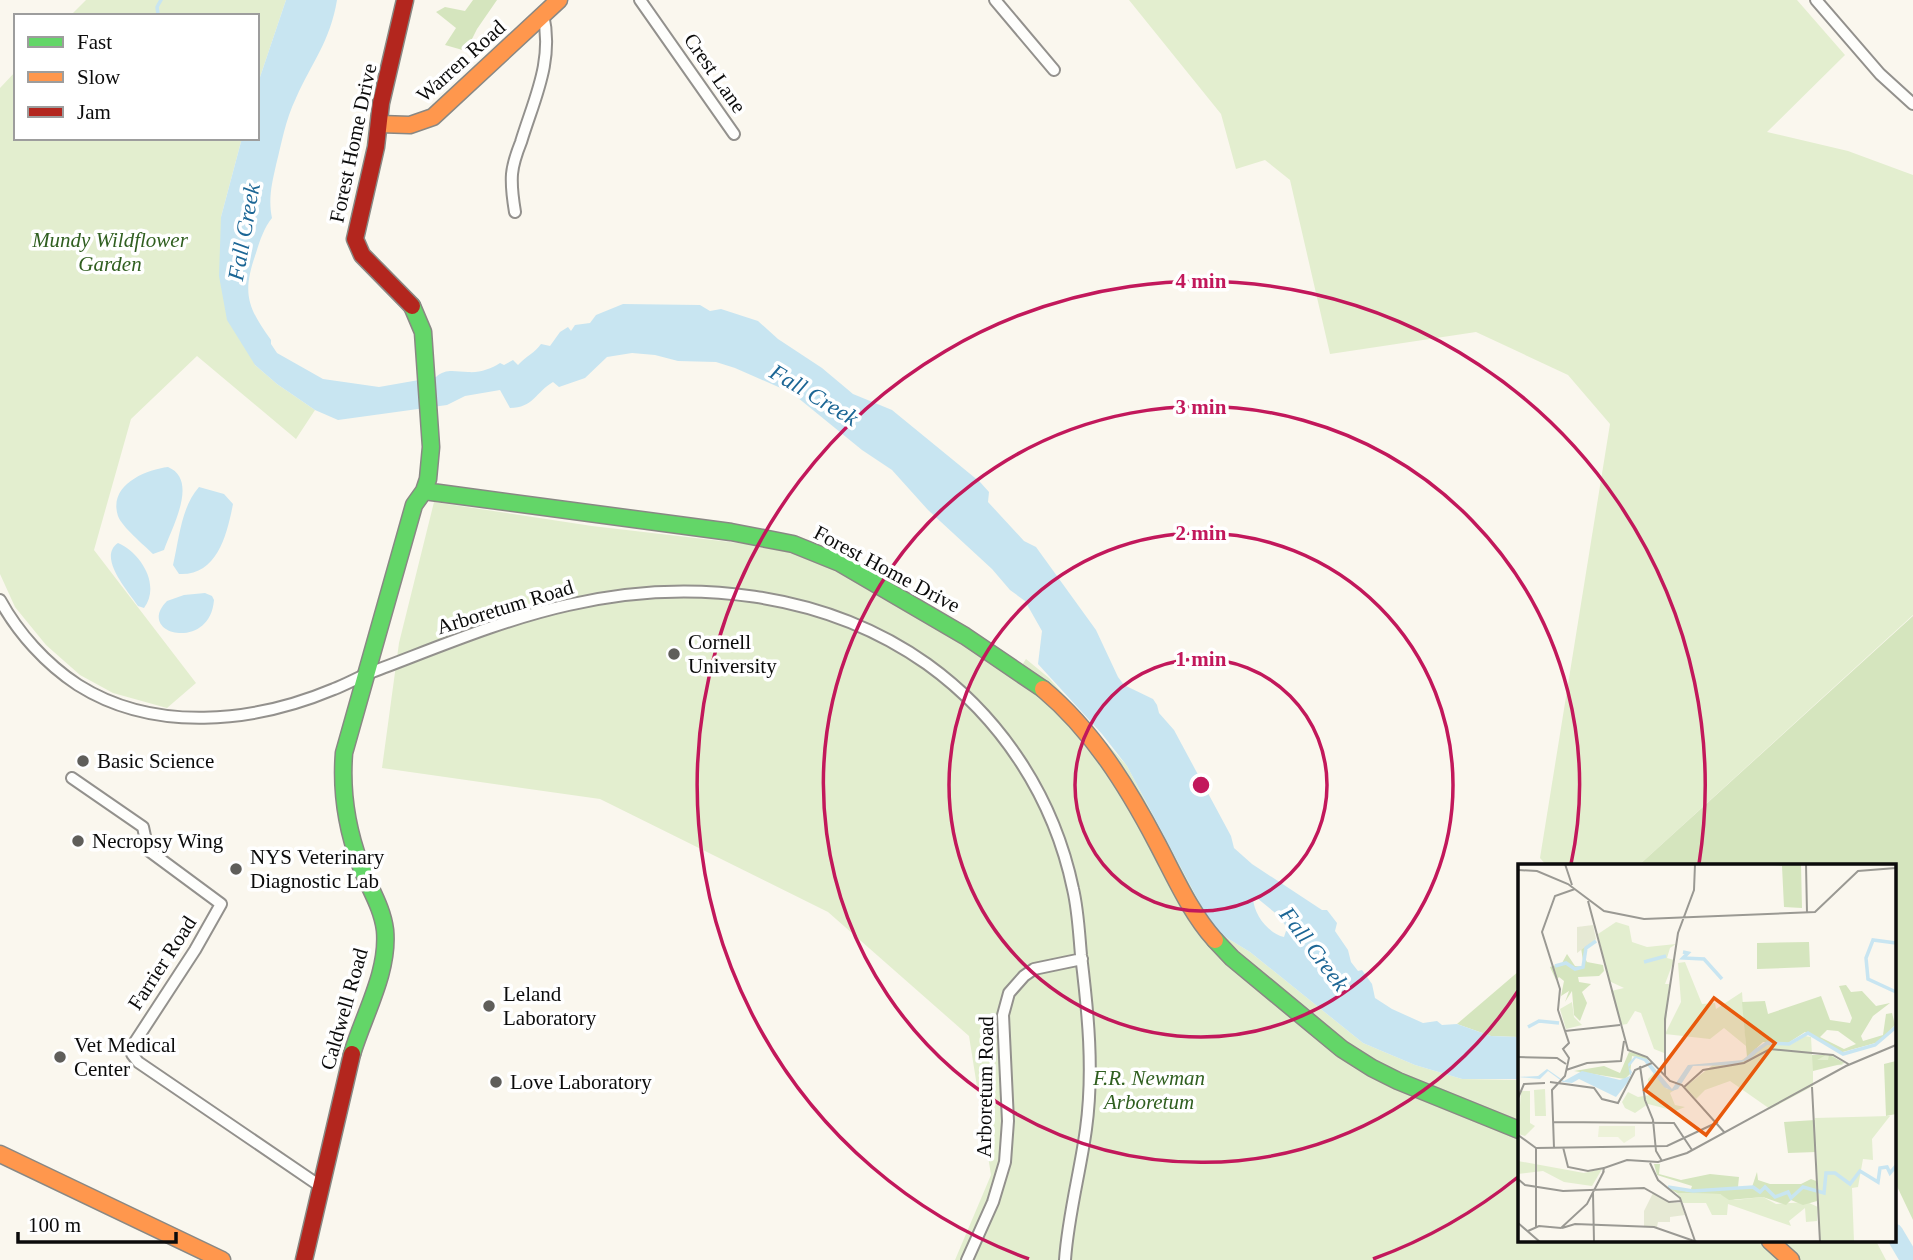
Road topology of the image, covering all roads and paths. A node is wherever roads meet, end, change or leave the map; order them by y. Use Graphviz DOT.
graph roads {
  1 [pos="405,0"];
  2 [pos="559,0"];
  3 [pos="640,0"];
  4 [pos="995,0"];
  5 [pos="1816,0"];
  6 [pos="543,14"];
  7 [pos="1054,70"];
  8 [pos="1913,104"];
  9 [pos="379,124"];
  10 [pos="734,134"];
  11 [pos="516,212"];
  12 [pos="424,491"];
  13 [pos="0,600"];
  14 [pos="365,675"];
  15 [pos="72,778"];
  16 [pos="1082,959"];
  17 [pos="1518,1130"];
  18 [pos="0,1154"];
  19 [pos="320,1186"];
  20 [pos="1771,1242"];
  21 [pos="222,1260"];
  22 [pos="304,1260"];
  23 [pos="967,1260"];
  24 [pos="1065,1260"];
  25 [pos="1791,1260"];
  1 -- 9 [label="street, Forest Home Drive"];
  2 -- 6 [label="street, Warren Road"];
  3 -- 10 [label="street, Crest Lane"];
  4 -- 7 [label="street"];
  5 -- 8 [label="street"];
  6 -- 9 [label="street, Warren Road"];
  6 -- 11 [label="street"];
  9 -- 12 [label="street, Forest Home Drive"];
  12 -- 14 [label="street, Caldwell Road"];
  12 -- 17 [label="street, Forest Home Drive"];
  13 -- 14 [label="street, Arboretum Road"];
  14 -- 16 [label="street, Arboretum Road"];
  14 -- 19 [label="street, Caldwell Road"];
  15 -- 19 [label="street, Farrier Road"];
  16 -- 23 [label="street, Arboretum Road"];
  16 -- 24 [label="street, Arboretum Road"];
  18 -- 21 [label="street"];
  19 -- 22 [label="street, Caldwell Road"];
  20 -- 25 [label="street"];
}
